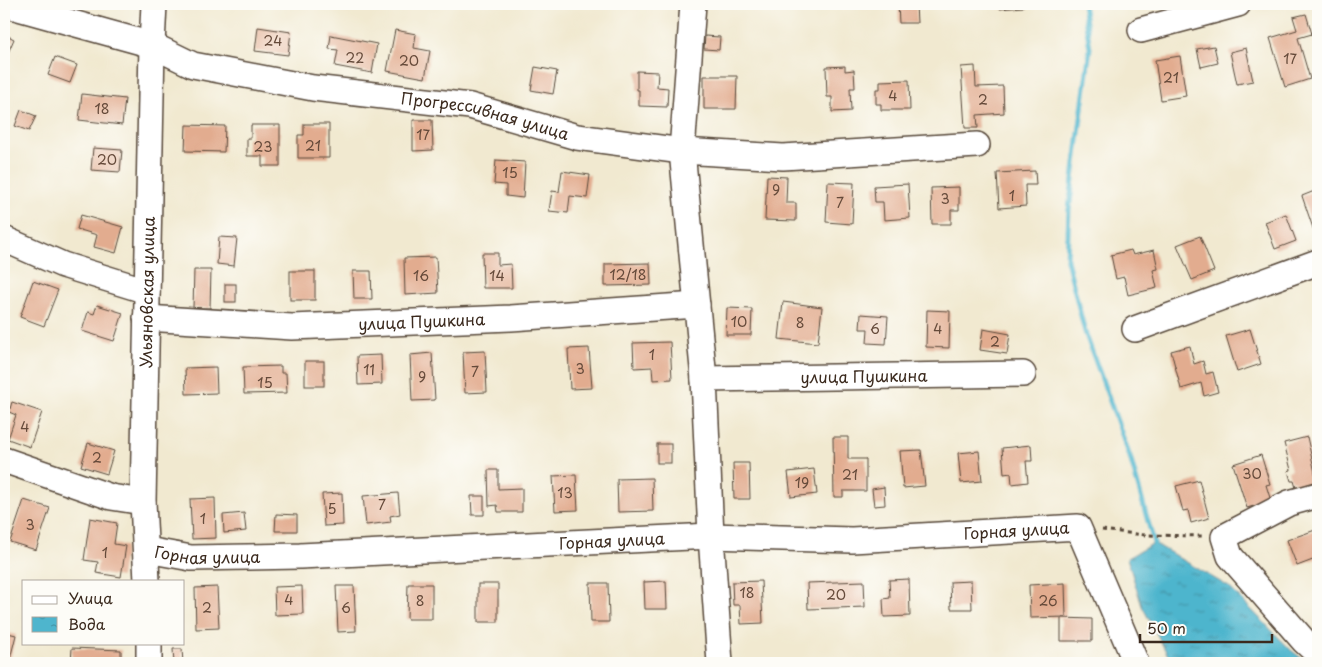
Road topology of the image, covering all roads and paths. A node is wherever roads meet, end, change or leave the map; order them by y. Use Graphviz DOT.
graph roads {
  1 [pos="4,4"];
  2 [pos="154,4"];
  3 [pos="693,4"];
  4 [pos="1238,4"];
  5 [pos="1140,30"];
  6 [pos="152,45"];
  7 [pos="977,145"];
  8 [pos="682,151"];
  9 [pos="4,239"];
  10 [pos="1318,262"];
  11 [pos="147,291"];
  12 [pos="697,305"];
  13 [pos="146,318"];
  14 [pos="1135,328"];
  15 [pos="1024,374"];
  16 [pos="704,378"];
  17 [pos="4,460"];
  18 [pos="1318,495"];
  19 [pos="143,502"];
  20 [pos="1078,527"];
  21 [pos="712,536"];
  22 [pos="1224,537"];
  23 [pos="147,550"];
  24 [pos="147,580"];
  25 [pos="149,644"];
  26 [pos="1318,654"];
  27 [pos="149,663"];
  28 [pos="720,663"];
  29 [pos="1136,663"];
  1 -- 6 [label="street, Прогрессивная улица"];
  2 -- 6 [label="street, Ульяновская улица"];
  3 -- 8 [label="street"];
  4 -- 5 [label="street"];
  6 -- 8 [label="street, Прогрессивная улица"];
  6 -- 11 [label="street, Ульяновская улица"];
  7 -- 8 [label="street, Прогрессивная улица"];
  8 -- 12 [label="street"];
  9 -- 11 [label="street"];
  10 -- 14 [label="street"];
  11 -- 13 [label="street, Ульяновская улица"];
  12 -- 13 [label="street, улица Пушкина"];
  12 -- 16 [label="street"];
  13 -- 19 [label="street, Ульяновская улица"];
  15 -- 16 [label="street, улица Пушкина"];
  16 -- 21 [label="street"];
  17 -- 19 [label="street"];
  18 -- 22 [label="street"];
  19 -- 23 [label="street, Ульяновская улица"];
  20 -- 21 [label="street, Горная улица"];
  20 -- 22 [label="path"];
  20 -- 29 [label="street"];
  21 -- 23 [label="street, Горная улица"];
  21 -- 28 [label="street"];
  22 -- 26 [label="street"];
  23 -- 24 [label="street, Ульяновская улица"];
  25 -- 27 [label="street"];
}
